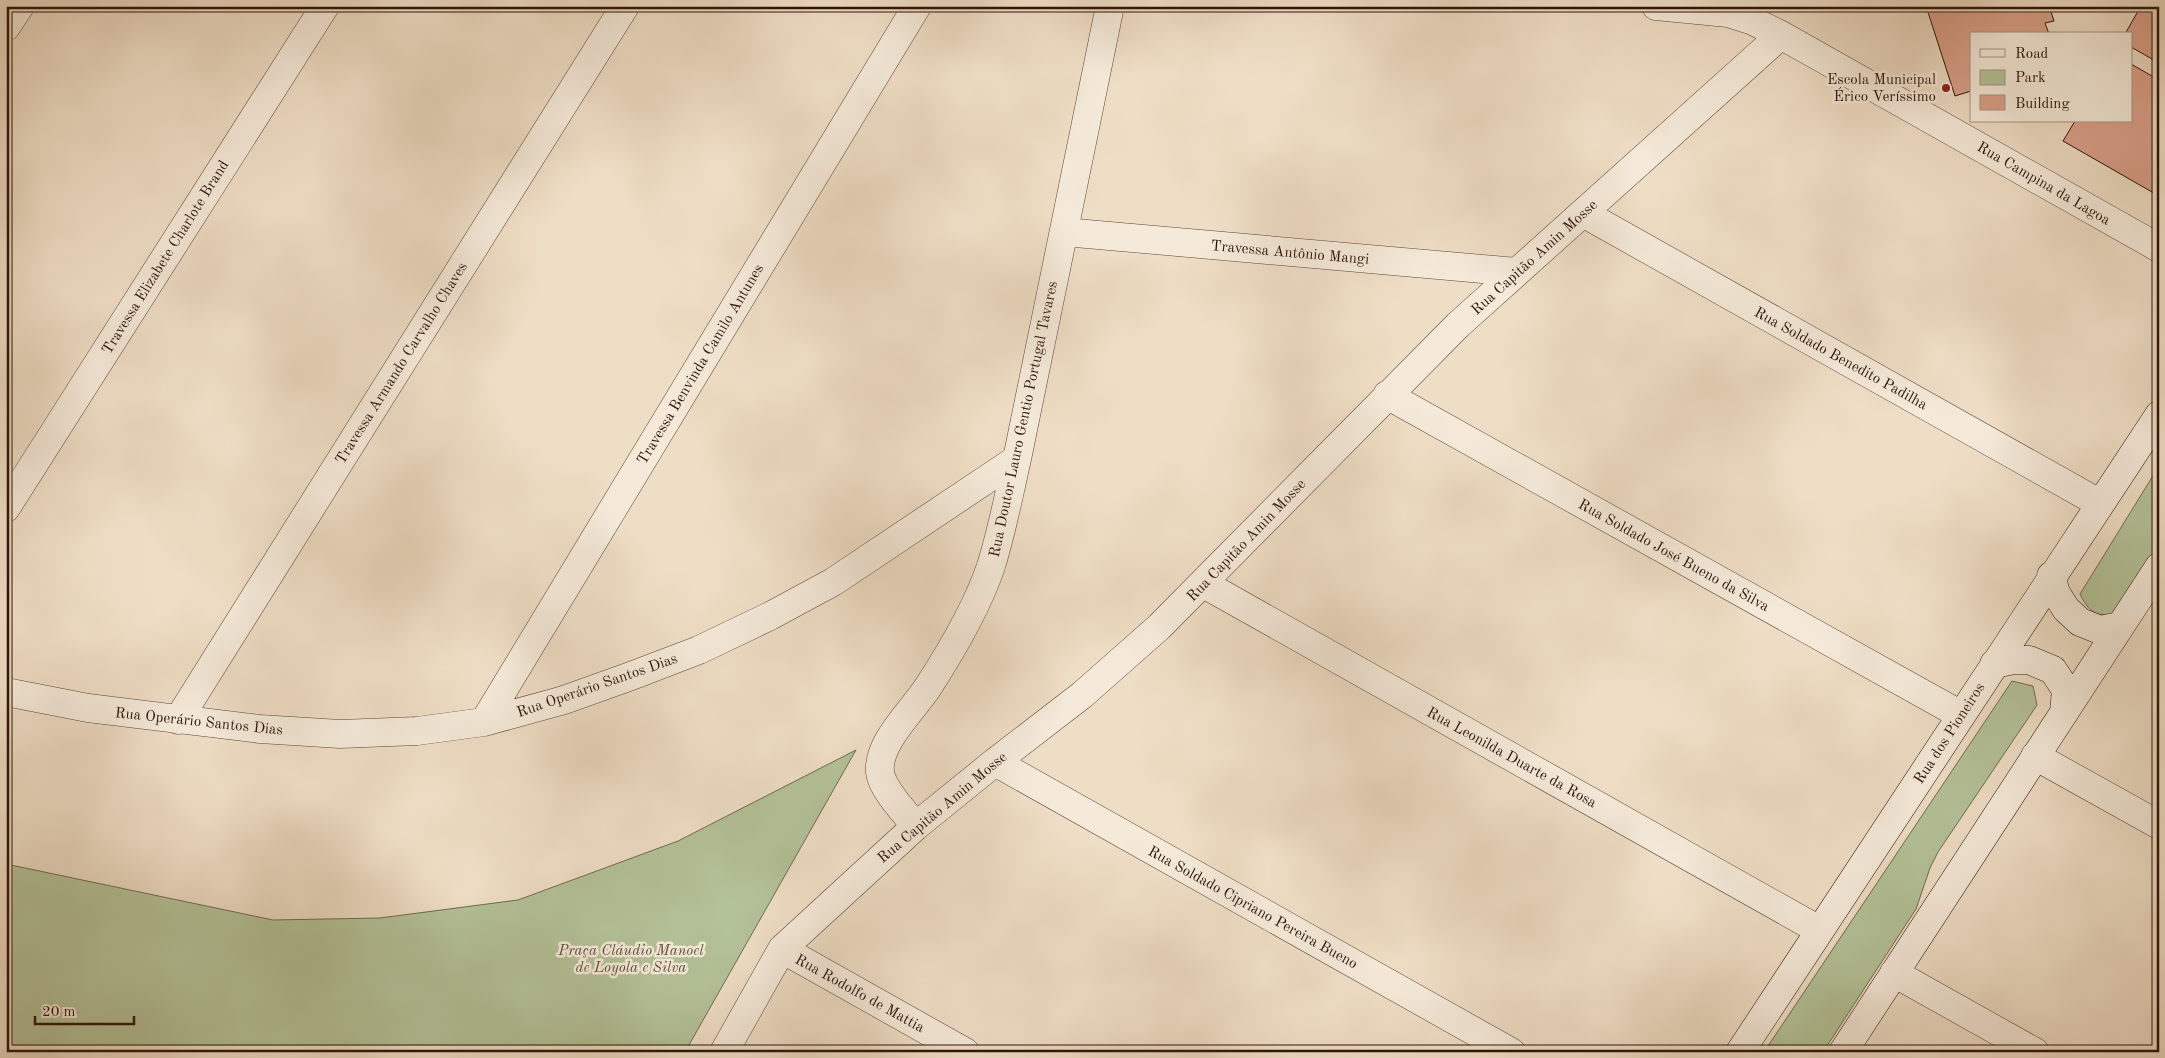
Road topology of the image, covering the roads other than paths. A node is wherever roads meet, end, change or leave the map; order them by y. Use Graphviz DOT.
graph roads {
  1 [pos="20,6"];
  2 [pos="325,6"];
  3 [pos="624,6"];
  4 [pos="916,6"];
  5 [pos="1110,6"];
  6 [pos="1656,6"];
  7 [pos="6,28"];
  8 [pos="1782,35"];
  9 [pos="1583,213"];
  10 [pos="1064,232"];
  11 [pos="2159,248"];
  12 [pos="1517,272"];
  13 [pos="1387,395"];
  14 [pos="2159,415"];
  15 [pos="1017,458"];
  16 [pos="2099,503"];
  17 [pos="6,508"];
  18 [pos="2159,567"];
  19 [pos="2051,576"];
  20 [pos="1204,584"];
  21 [pos="2120,626"];
  22 [pos="1994,664"];
  23 [pos="6,692"];
  24 [pos="2064,713"];
  25 [pos="1961,715"];
  26 [pos="178,720"];
  27 [pos="484,722"];
  28 [pos="2035,756"];
  29 [pos="995,762"];
  30 [pos="2159,825"];
  31 [pos="916,826"];
  32 [pos="1820,930"];
  33 [pos="782,949"];
  34 [pos="1894,973"];
  35 [pos="724,1052"];
  36 [pos="965,1052"];
  37 [pos="1511,1052"];
  38 [pos="1740,1052"];
  39 [pos="1843,1052"];
  40 [pos="2035,1052"];
  1 -- 7 [label="street"];
  2 -- 17 [label="street, Travessa Elizabete Charlote Brand"];
  3 -- 26 [label="street, Travessa Armando Carvalho Chaves"];
  4 -- 27 [label="street, Travessa Benvinda Camilo Antunes"];
  5 -- 10 [label="street, Rua Doutor Lauro Gentio Portugal Tavares"];
  6 -- 8 [label="street, Rua Campina da Lagoa"];
  8 -- 9 [label="street, Rua Capitão Amin Mosse"];
  8 -- 11 [label="street, Rua Campina da Lagoa"];
  9 -- 12 [label="street, Rua Capitão Amin Mosse"];
  9 -- 16 [label="street, Rua Soldado Benedito Padilha"];
  10 -- 12 [label="street, Travessa Antônio Mangi"];
  10 -- 15 [label="street, Rua Doutor Lauro Gentio Portugal Tavares"];
  12 -- 13 [label="street, Rua Capitão Amin Mosse"];
  13 -- 20 [label="street, Rua Capitão Amin Mosse"];
  13 -- 25 [label="street, Rua Soldado José Bueno da Silva"];
  14 -- 16 [label="street, Rua dos Pioneiros"];
  15 -- 27 [label="street, Rua Operário Santos Dias"];
  15 -- 31 [label="street, Rua Doutor Lauro Gentio Portugal Tavares"];
  16 -- 19 [label="street, Rua dos Pioneiros"];
  18 -- 21 [label="street"];
  19 -- 21 [label="street"];
  19 -- 22 [label="street, Rua dos Pioneiros"];
  20 -- 29 [label="street, Rua Capitão Amin Mosse"];
  20 -- 32 [label="street, Rua Leonilda Duarte da Rosa"];
  21 -- 24 [label="street"];
  22 -- 24 [label="street"];
  22 -- 25 [label="street, Rua dos Pioneiros"];
  23 -- 26 [label="street, Rua Operário Santos Dias"];
  24 -- 28 [label="street"];
  25 -- 32 [label="street, Rua dos Pioneiros"];
  26 -- 27 [label="street, Rua Operário Santos Dias"];
  28 -- 30 [label="street"];
  28 -- 34 [label="street"];
  29 -- 31 [label="street, Rua Capitão Amin Mosse"];
  29 -- 37 [label="street, Rua Soldado Cipriano Pereira Bueno"];
  31 -- 33 [label="street, Rua Capitão Amin Mosse"];
  32 -- 38 [label="street, Rua dos Pioneiros"];
  33 -- 35 [label="street, Rua Capitão Amin Mosse"];
  33 -- 36 [label="street, Rua Rodolfo de Mattia"];
  34 -- 39 [label="street"];
  34 -- 40 [label="street"];
}
